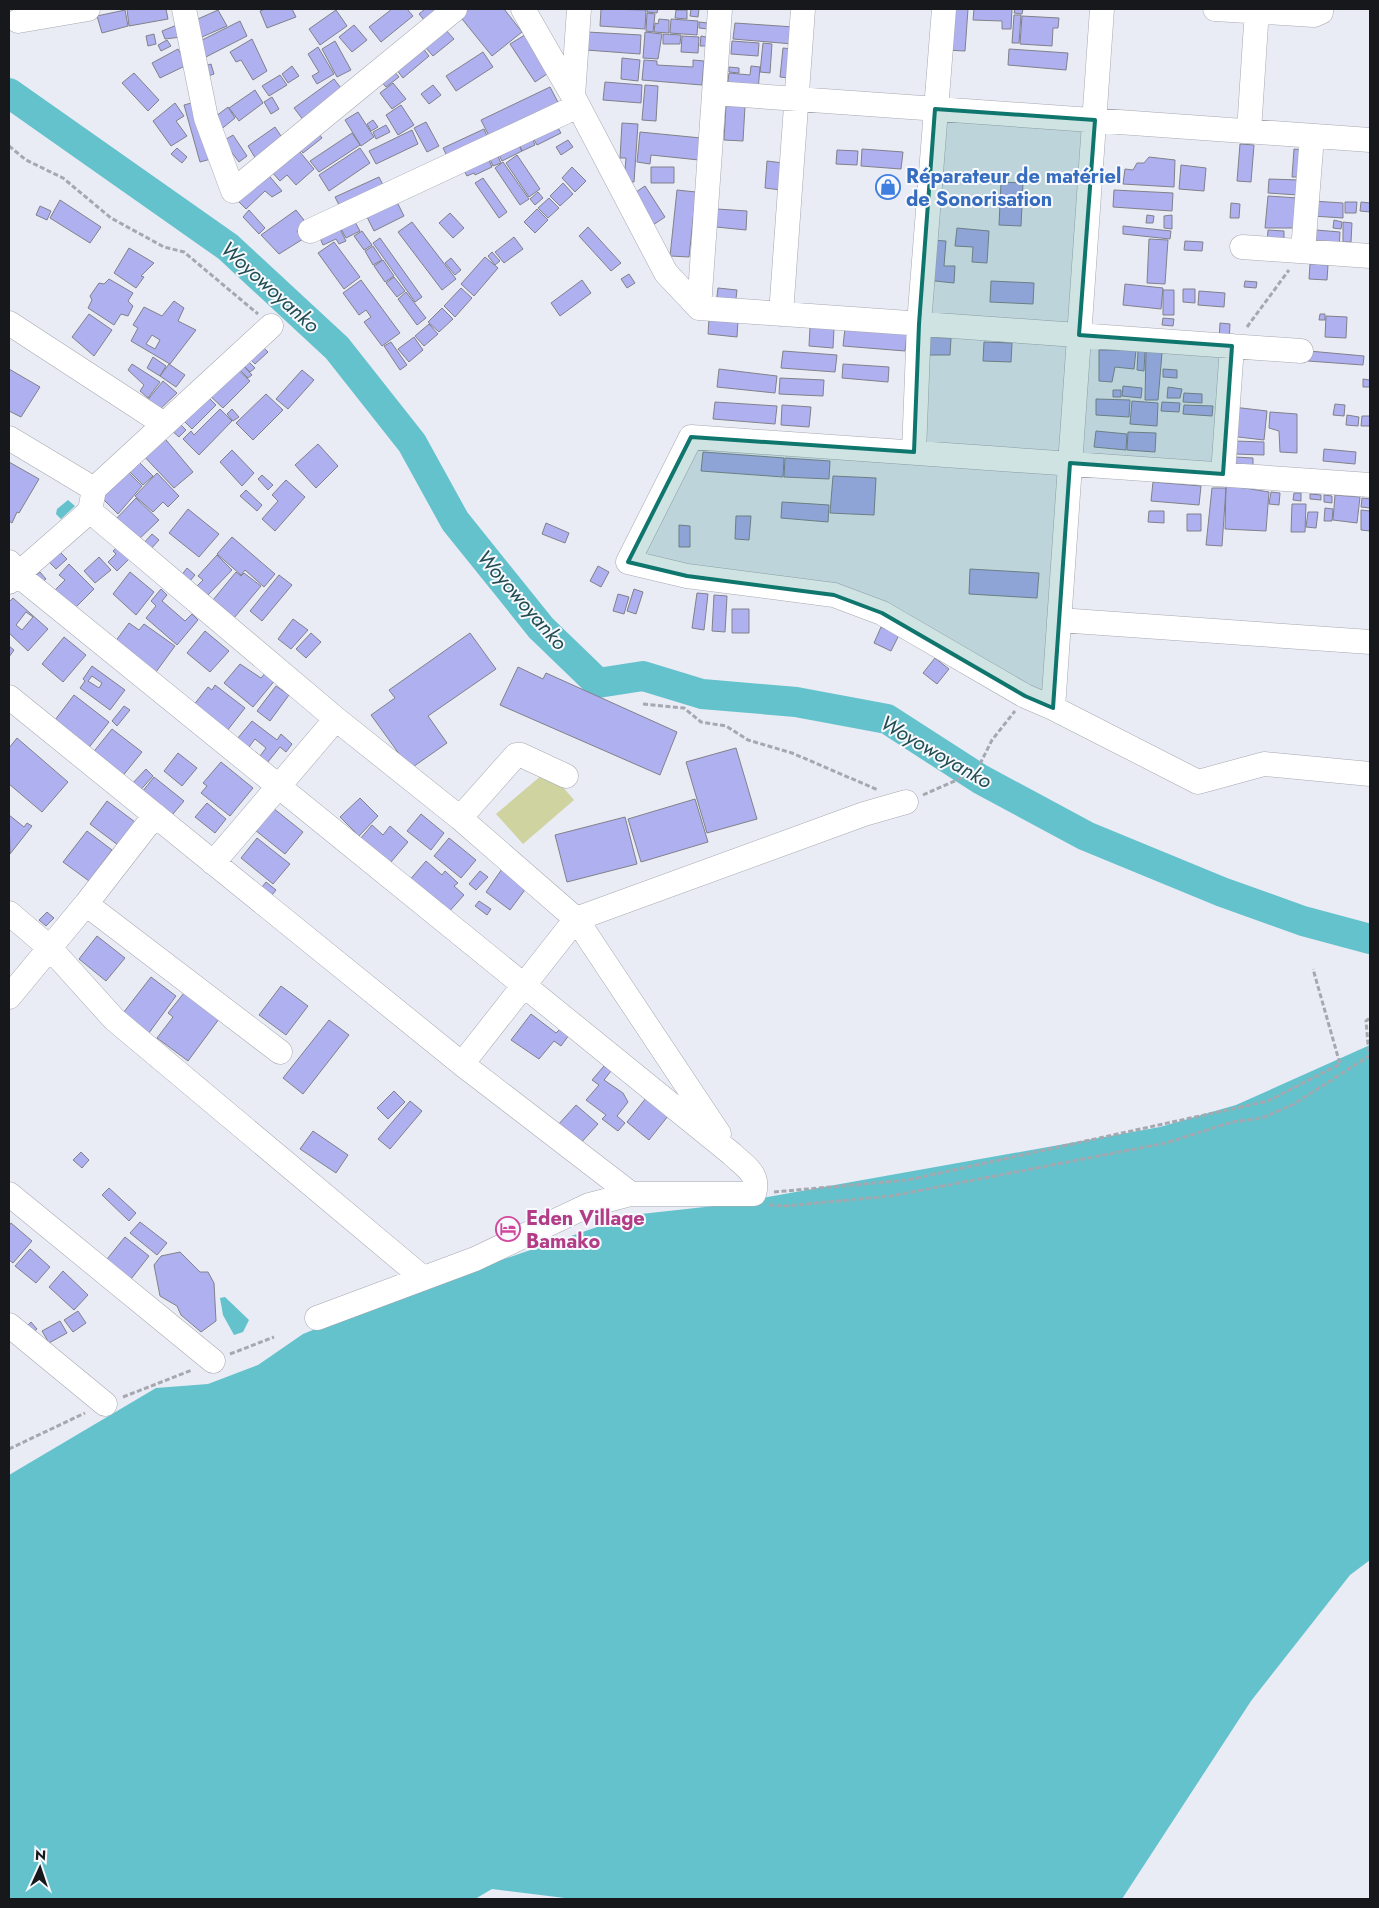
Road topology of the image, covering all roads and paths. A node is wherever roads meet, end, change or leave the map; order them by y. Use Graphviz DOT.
graph roads {
  1 [pos="88,9"];
  2 [pos="184,9"];
  3 [pos="454,9"];
  4 [pos="523,9"];
  5 [pos="579,9"];
  6 [pos="720,9"];
  7 [pos="803,9"];
  8 [pos="944,9"];
  9 [pos="1102,9"];
  10 [pos="1215,9"];
  11 [pos="1321,9"];
  12 [pos="1257,10"];
  13 [pos="18,21"];
  14 [pos="714,93"];
  15 [pos="797,99"];
  16 [pos="575,101"];
  17 [pos="935,109"];
  18 [pos="1095,120"];
  19 [pos="1249,131"];
  20 [pos="1312,136"];
  21 [pos="1370,140"];
  22 [pos="9,146"];
  23 [pos="310,231"];
  24 [pos="1242,247"];
  25 [pos="1303,251"];
  26 [pos="1370,256"];
  27 [pos="699,308"];
  28 [pos="782,314"];
  29 [pos="9,324"];
  30 [pos="919,324"];
  31 [pos="271,326"];
  32 [pos="1079,335"];
  33 [pos="1232,346"];
  34 [pos="1301,351"];
  35 [pos="164,424"];
  36 [pos="9,438"];
  37 [pos="914,452"];
  38 [pos="1070,463"];
  39 [pos="1223,474"];
  40 [pos="1370,485"];
  41 [pos="92,500"];
  42 [pos="12,573"];
  43 [pos="1059,620"];
  44 [pos="1370,642"];
  45 [pos="1026,696"];
  46 [pos="9,698"];
  47 [pos="643,704"];
  48 [pos="1053,708"];
  49 [pos="336,719"];
  50 [pos="980,764"];
  51 [pos="968,774"];
  52 [pos="1370,774"];
  53 [pos="566,776"];
  54 [pos="279,786"];
  55 [pos="906,802"];
  56 [pos="154,815"];
  57 [pos="460,818"];
  58 [pos="213,863"];
  59 [pos="86,904"];
  60 [pos="9,913"];
  61 [pos="576,919"];
  62 [pos="50,948"];
  63 [pos="1313,969"];
  64 [pos="524,985"];
  65 [pos="9,997"];
  66 [pos="1370,1018"];
  67 [pos="280,1052"];
  68 [pos="462,1064"];
  69 [pos="732,1154"];
  70 [pos="9,1194"];
  71 [pos="631,1194"];
  72 [pos="754,1194"];
  73 [pos="423,1278"];
  74 [pos="317,1318"];
  75 [pos="9,1325"];
  76 [pos="274,1337"];
  77 [pos="212,1361"];
  78 [pos="105,1404"];
  79 [pos="9,1449"];
  1 -- 13 [label="street"];
  2 -- 3 [label="street"];
  4 -- 16 [label="street"];
  5 -- 16 [label="street"];
  6 -- 14 [label="street"];
  7 -- 15 [label="street"];
  8 -- 17 [label="street"];
  9 -- 18 [label="street"];
  10 -- 12 [label="street"];
  11 -- 12 [label="street"];
  12 -- 19 [label="street"];
  14 -- 15 [label="street"];
  14 -- 27 [label="street"];
  15 -- 17 [label="street"];
  15 -- 28 [label="street"];
  16 -- 23 [label="street"];
  16 -- 27 [label="street"];
  17 -- 18 [label="street"];
  17 -- 30 [label="street"];
  18 -- 19 [label="street"];
  18 -- 32 [label="street"];
  19 -- 20 [label="street"];
  20 -- 21 [label="street"];
  20 -- 25 [label="street"];
  22 -- 31 [label="path"];
  24 -- 25 [label="street"];
  25 -- 26 [label="street"];
  25 -- 33 [label="path"];
  27 -- 28 [label="street"];
  28 -- 30 [label="street"];
  29 -- 35 [label="street"];
  30 -- 32 [label="street"];
  30 -- 37 [label="street"];
  31 -- 35 [label="street"];
  32 -- 33 [label="street"];
  32 -- 38 [label="street"];
  33 -- 34 [label="street"];
  33 -- 39 [label="street"];
  35 -- 41 [label="street"];
  36 -- 41 [label="street"];
  37 -- 38 [label="street"];
  37 -- 45 [label="street"];
  38 -- 39 [label="street"];
  38 -- 43 [label="street"];
  39 -- 40 [label="street"];
  41 -- 42 [label="street"];
  41 -- 49 [label="street"];
  42 -- 54 [label="street"];
  43 -- 44 [label="street"];
  43 -- 48 [label="street"];
  45 -- 48 [label="street"];
  45 -- 50 [label="path"];
  46 -- 56 [label="street"];
  47 -- 55 [label="path"];
  48 -- 52 [label="street"];
  49 -- 54 [label="street"];
  49 -- 57 [label="street"];
  51 -- 55 [label="path"];
  53 -- 57 [label="street"];
  54 -- 58 [label="street"];
  54 -- 64 [label="street"];
  55 -- 61 [label="street"];
  56 -- 58 [label="street"];
  56 -- 59 [label="street"];
  57 -- 61 [label="street"];
  58 -- 68 [label="street"];
  59 -- 62 [label="street"];
  59 -- 67 [label="street"];
  60 -- 62 [label="street"];
  61 -- 64 [label="street"];
  61 -- 69 [label="street"];
  62 -- 65 [label="street"];
  62 -- 73 [label="street"];
  63 -- 72 [label="path"];
  64 -- 68 [label="street"];
  64 -- 69 [label="street"];
  66 -- 72 [label="path"];
  68 -- 71 [label="street"];
  69 -- 72 [label="street"];
  70 -- 77 [label="street"];
  71 -- 72 [label="street"];
  71 -- 73 [label="street"];
  73 -- 74 [label="street"];
  75 -- 78 [label="street"];
  76 -- 77 [label="path"];
  77 -- 78 [label="path"];
  78 -- 79 [label="path"];
}
